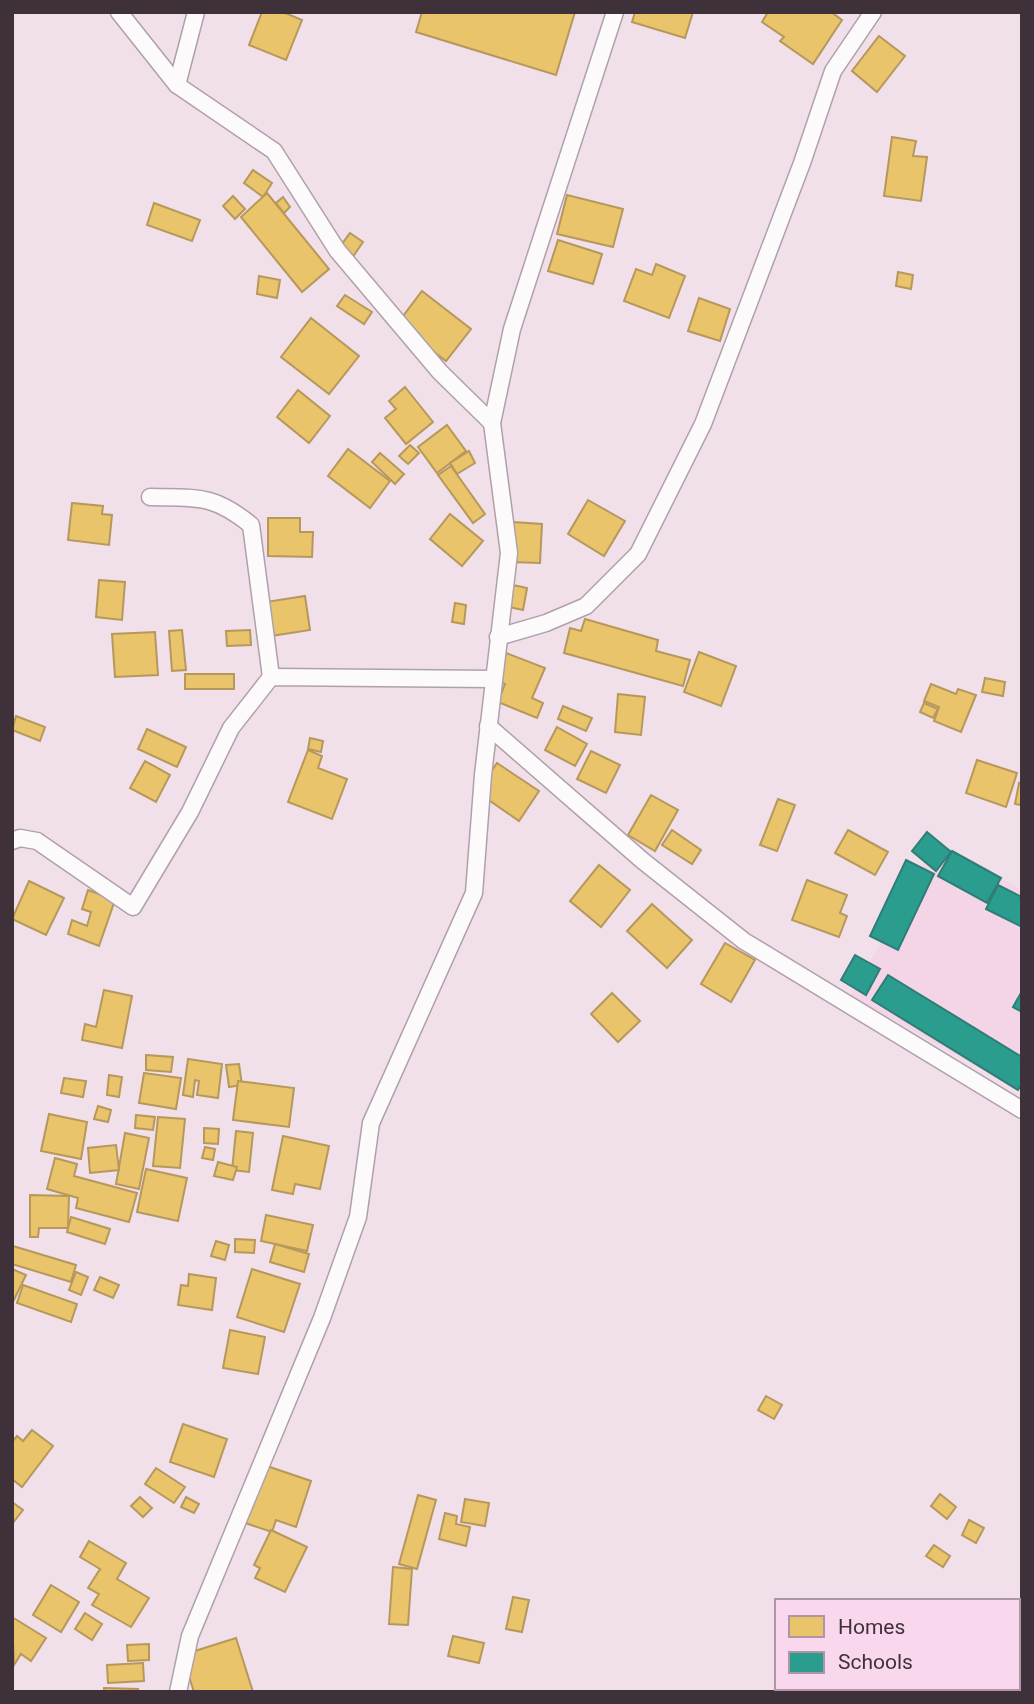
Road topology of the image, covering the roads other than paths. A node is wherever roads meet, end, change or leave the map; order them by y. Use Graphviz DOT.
graph roads {
  1 [pos="119,12"];
  2 [pos="196,12"];
  3 [pos="615,12"];
  4 [pos="873,12"];
  5 [pos="177,85"];
  6 [pos="492,423"];
  7 [pos="150,497"];
  8 [pos="498,637"];
  9 [pos="271,677"];
  10 [pos="493,679"];
  11 [pos="488,726"];
  12 [pos="12,841"];
  13 [pos="1022,1110"];
  14 [pos="178,1692"];
  1 -- 5 [label="street"];
  2 -- 5 [label="street"];
  3 -- 6 [label="street"];
  4 -- 8 [label="street"];
  5 -- 6 [label="street"];
  6 -- 8 [label="street"];
  7 -- 9 [label="street"];
  8 -- 10 [label="street"];
  9 -- 10 [label="street"];
  9 -- 12 [label="street"];
  10 -- 11 [label="street"];
  11 -- 13 [label="street"];
  11 -- 14 [label="street"];
}
